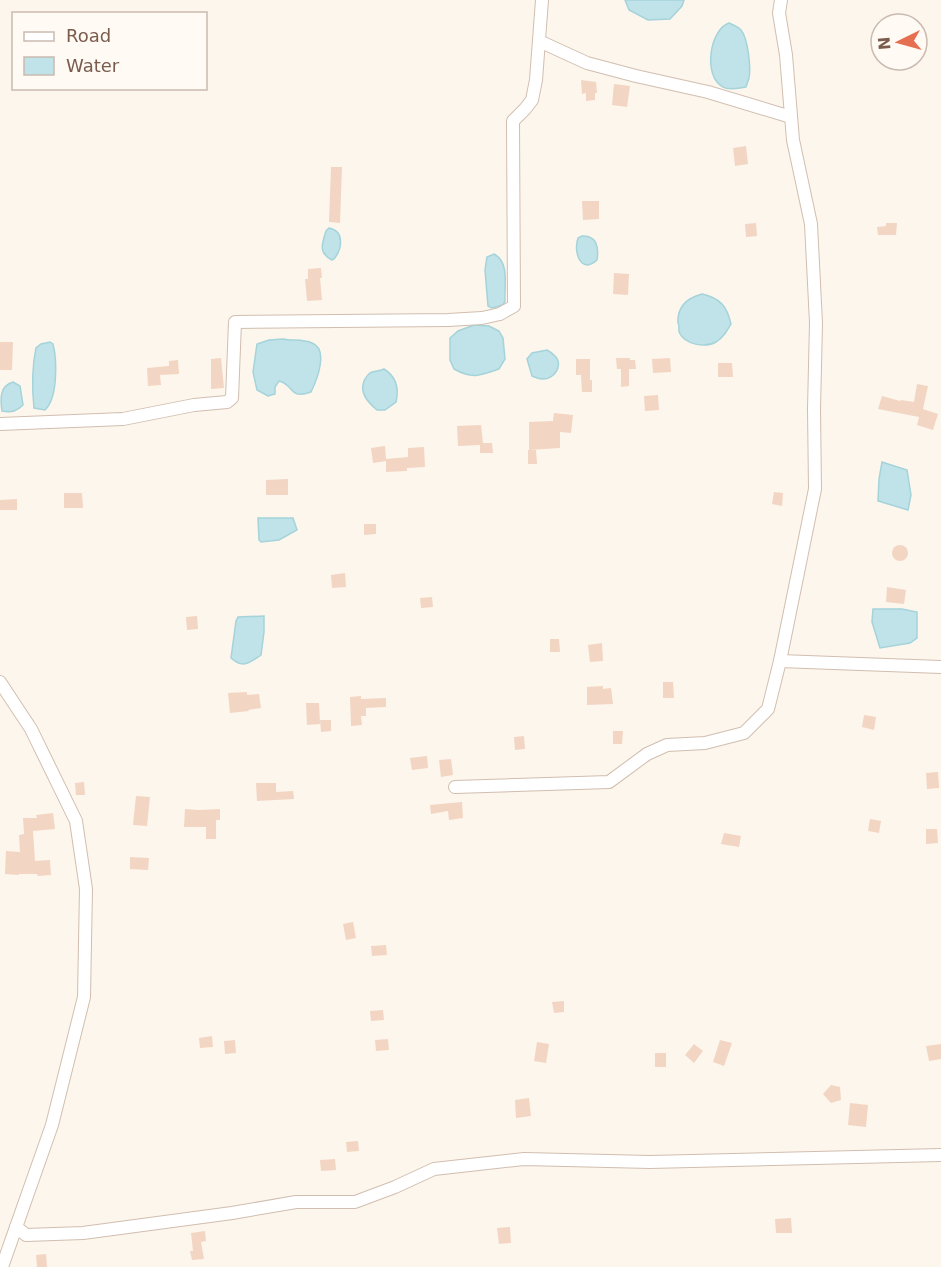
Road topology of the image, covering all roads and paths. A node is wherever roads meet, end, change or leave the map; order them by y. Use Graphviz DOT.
graph roads {
  1 [pos="542,0"];
  2 [pos="781,0"];
  3 [pos="539,41"];
  4 [pos="791,117"];
  5 [pos="0,424"];
  6 [pos="780,661"];
  7 [pos="941,667"];
  8 [pos="0,682"];
  9 [pos="455,787"];
  10 [pos="941,1155"];
  11 [pos="16,1227"];
  12 [pos="2,1267"];
  1 -- 3 [label="street"];
  2 -- 4 [label="street"];
  3 -- 4 [label="street"];
  3 -- 5 [label="street"];
  4 -- 6 [label="street"];
  6 -- 7 [label="street"];
  6 -- 9 [label="street"];
  8 -- 11 [label="street"];
  10 -- 11 [label="street"];
  11 -- 12 [label="street"];
}
